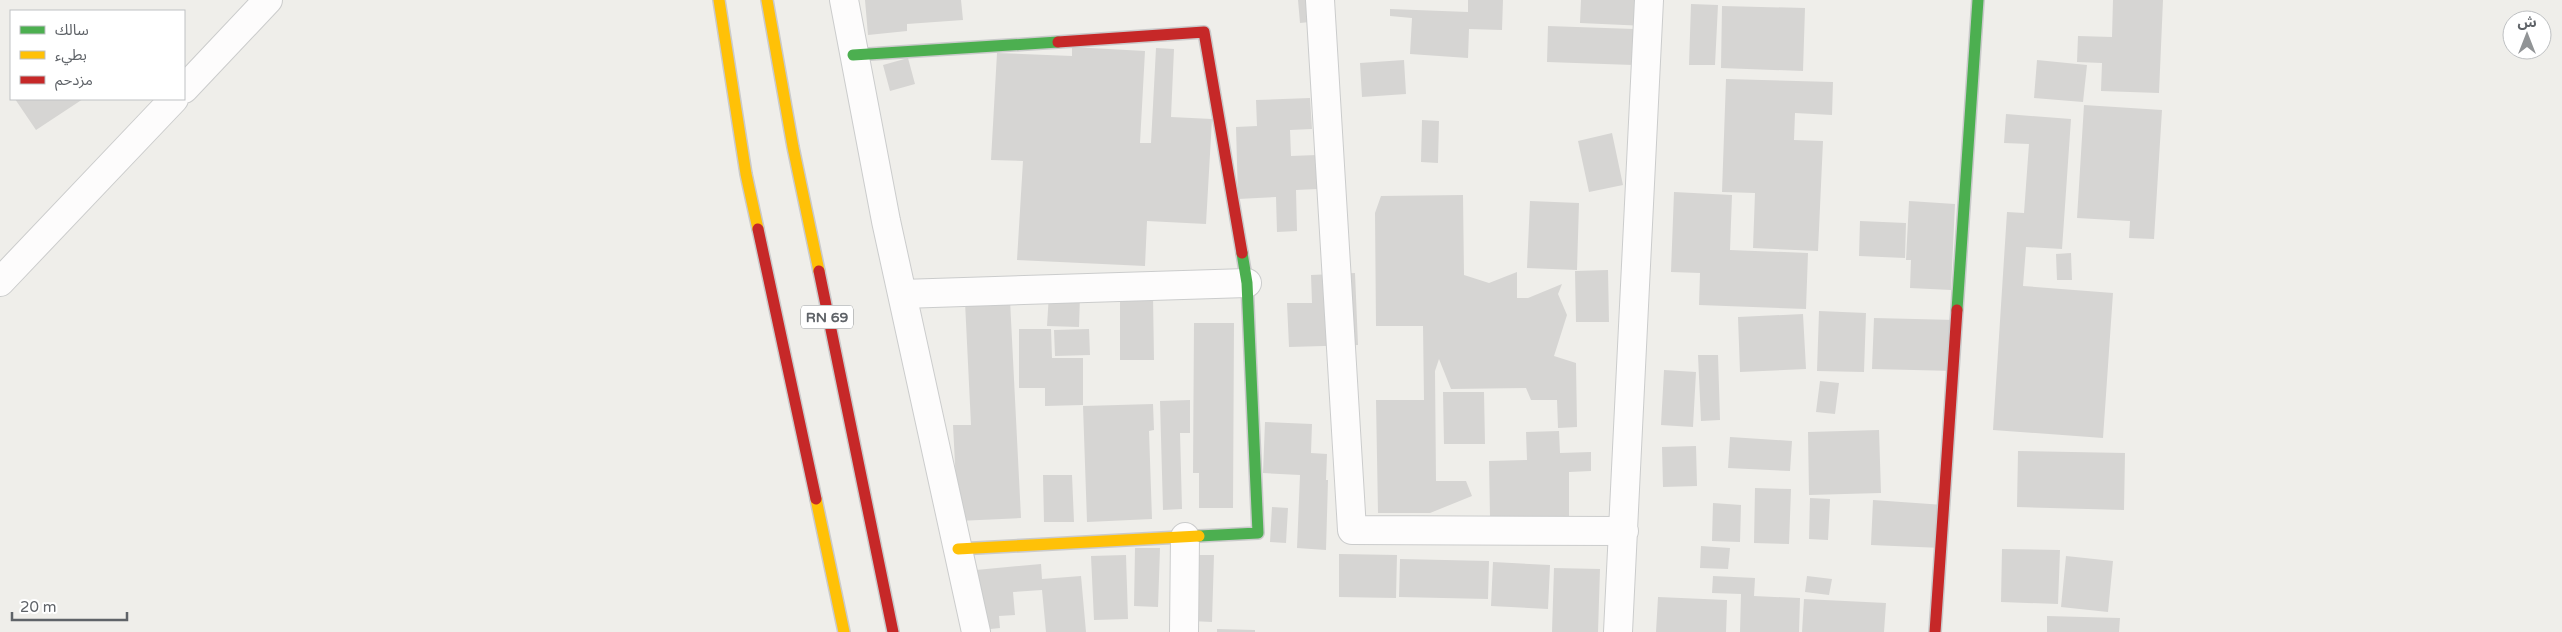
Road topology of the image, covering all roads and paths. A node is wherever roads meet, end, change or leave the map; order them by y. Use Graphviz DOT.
graph roads {
  1 [pos="268,0"];
  2 [pos="719,0"];
  3 [pos="767,0"];
  4 [pos="844,0"];
  5 [pos="1320,0"];
  6 [pos="1649,0"];
  7 [pos="1978,0"];
  8 [pos="853,55"];
  9 [pos="185,87"];
  10 [pos="173,100"];
  11 [pos="0,282"];
  12 [pos="1247,283"];
  13 [pos="902,294"];
  14 [pos="1624,531"];
  15 [pos="1185,537"];
  16 [pos="958,549"];
  17 [pos="844,632"];
  18 [pos="893,632"];
  19 [pos="976,632"];
  20 [pos="1184,632"];
  21 [pos="1618,632"];
  22 [pos="1935,632"];
  1 -- 9 [label="street"];
  2 -- 17 [label="street"];
  3 -- 18 [label="street, RN 69"];
  4 -- 8 [label="street"];
  5 -- 14 [label="street"];
  6 -- 14 [label="street"];
  7 -- 22 [label="street"];
  8 -- 12 [label="street"];
  8 -- 13 [label="street"];
  10 -- 11 [label="street"];
  12 -- 13 [label="street"];
  12 -- 15 [label="street"];
  13 -- 16 [label="street"];
  14 -- 21 [label="street"];
  15 -- 16 [label="street"];
  15 -- 20 [label="street"];
  16 -- 19 [label="street"];
}
